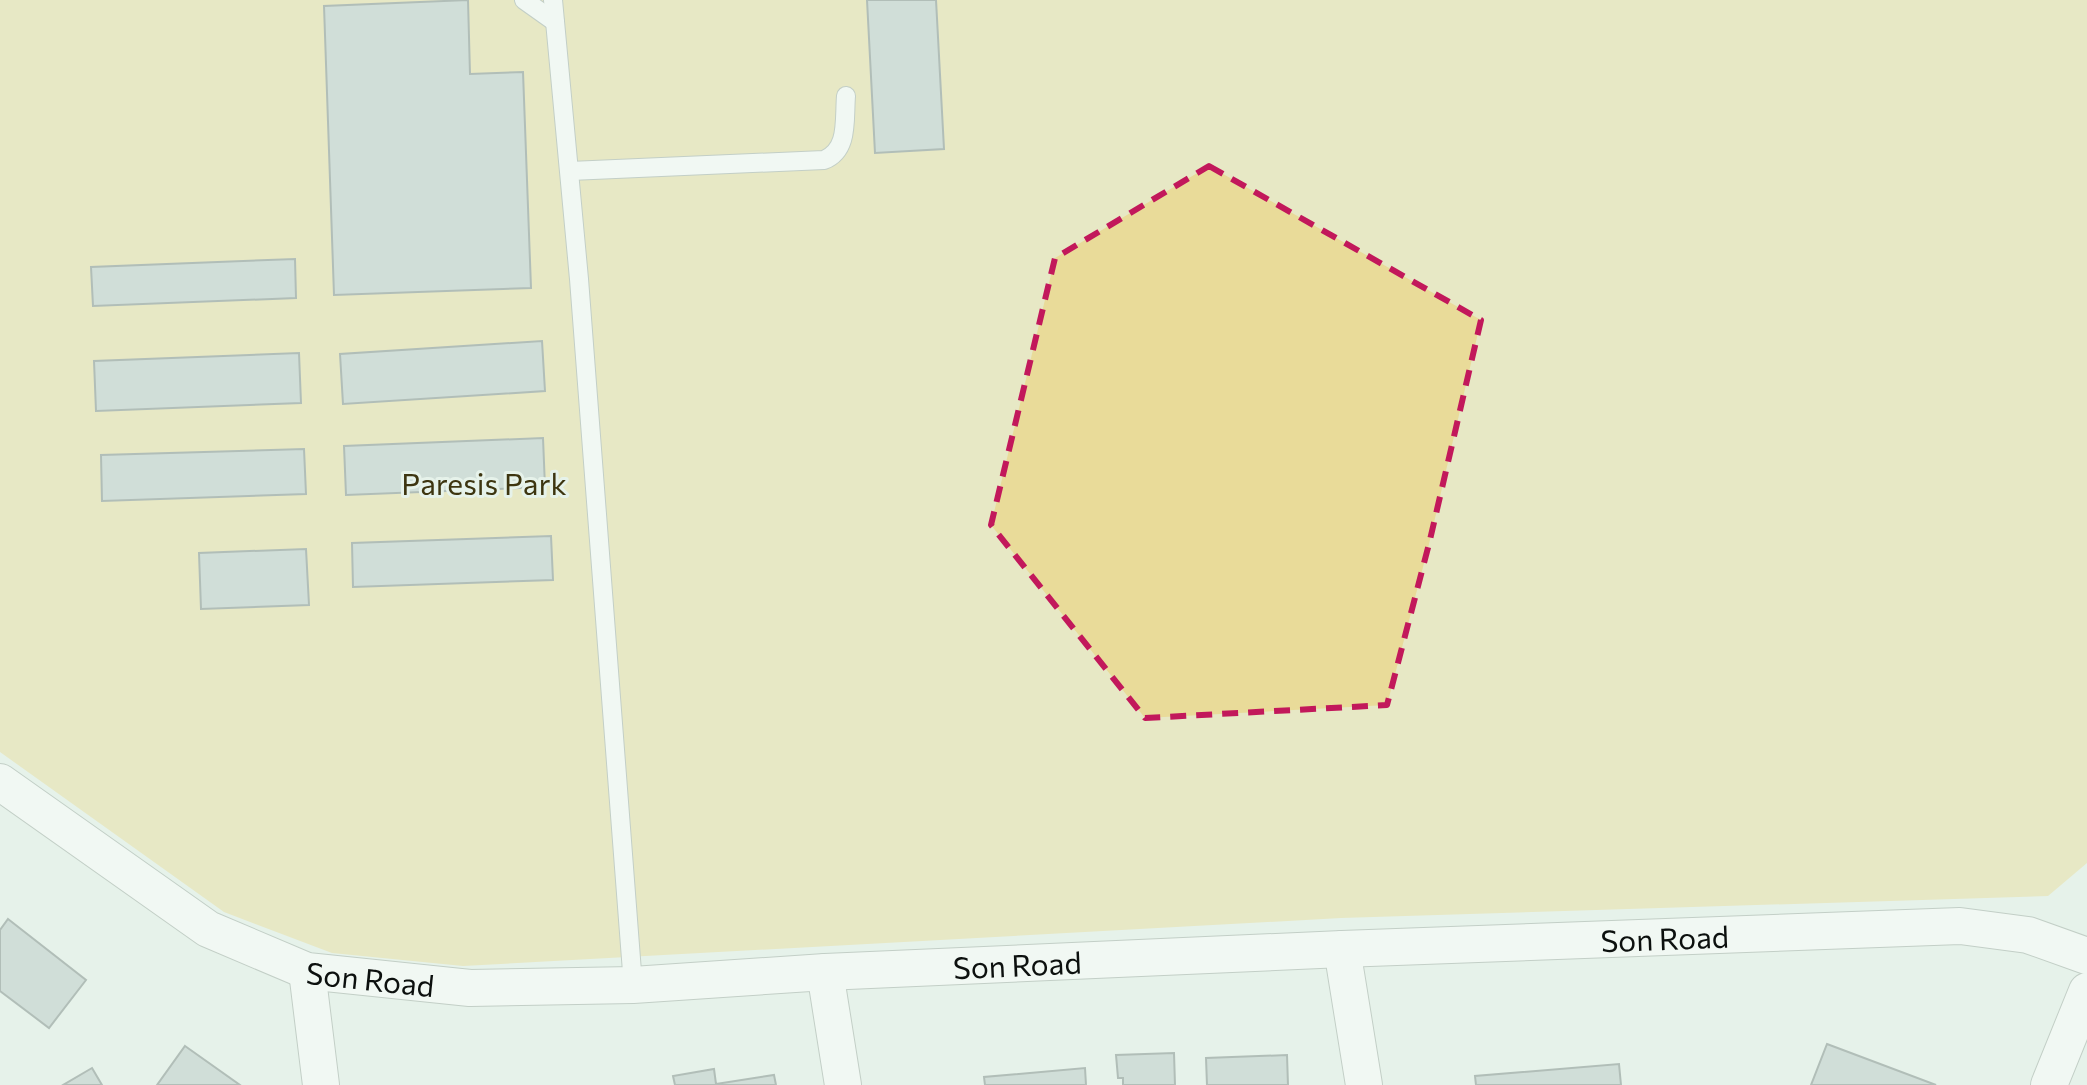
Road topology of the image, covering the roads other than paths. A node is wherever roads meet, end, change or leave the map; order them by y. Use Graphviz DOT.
graph roads {
  1 [pos="524,0"];
  2 [pos="553,0"];
  3 [pos="555,22"];
  4 [pos="846,96"];
  5 [pos="570,171"];
  6 [pos="0,782"];
  7 [pos="1342,949"];
  8 [pos="2087,956"];
  9 [pos="307,971"];
  10 [pos="825,972"];
  11 [pos="633,985"];
  12 [pos="2087,991"];
  13 [pos="321,1085"];
  14 [pos="843,1085"];
  15 [pos="1364,1085"];
  16 [pos="2049,1085"];
  1 -- 3 [label="lane"];
  2 -- 3 [label="lane"];
  3 -- 5 [label="lane"];
  4 -- 5 [label="lane"];
  5 -- 11 [label="lane"];
  6 -- 9 [label="street, Son Road"];
  7 -- 8 [label="street, Son Road"];
  7 -- 10 [label="street, Son Road"];
  7 -- 15 [label="street"];
  9 -- 11 [label="street, Son Road"];
  9 -- 13 [label="street"];
  10 -- 11 [label="street, Son Road"];
  10 -- 14 [label="street"];
  12 -- 16 [label="street"];
}
